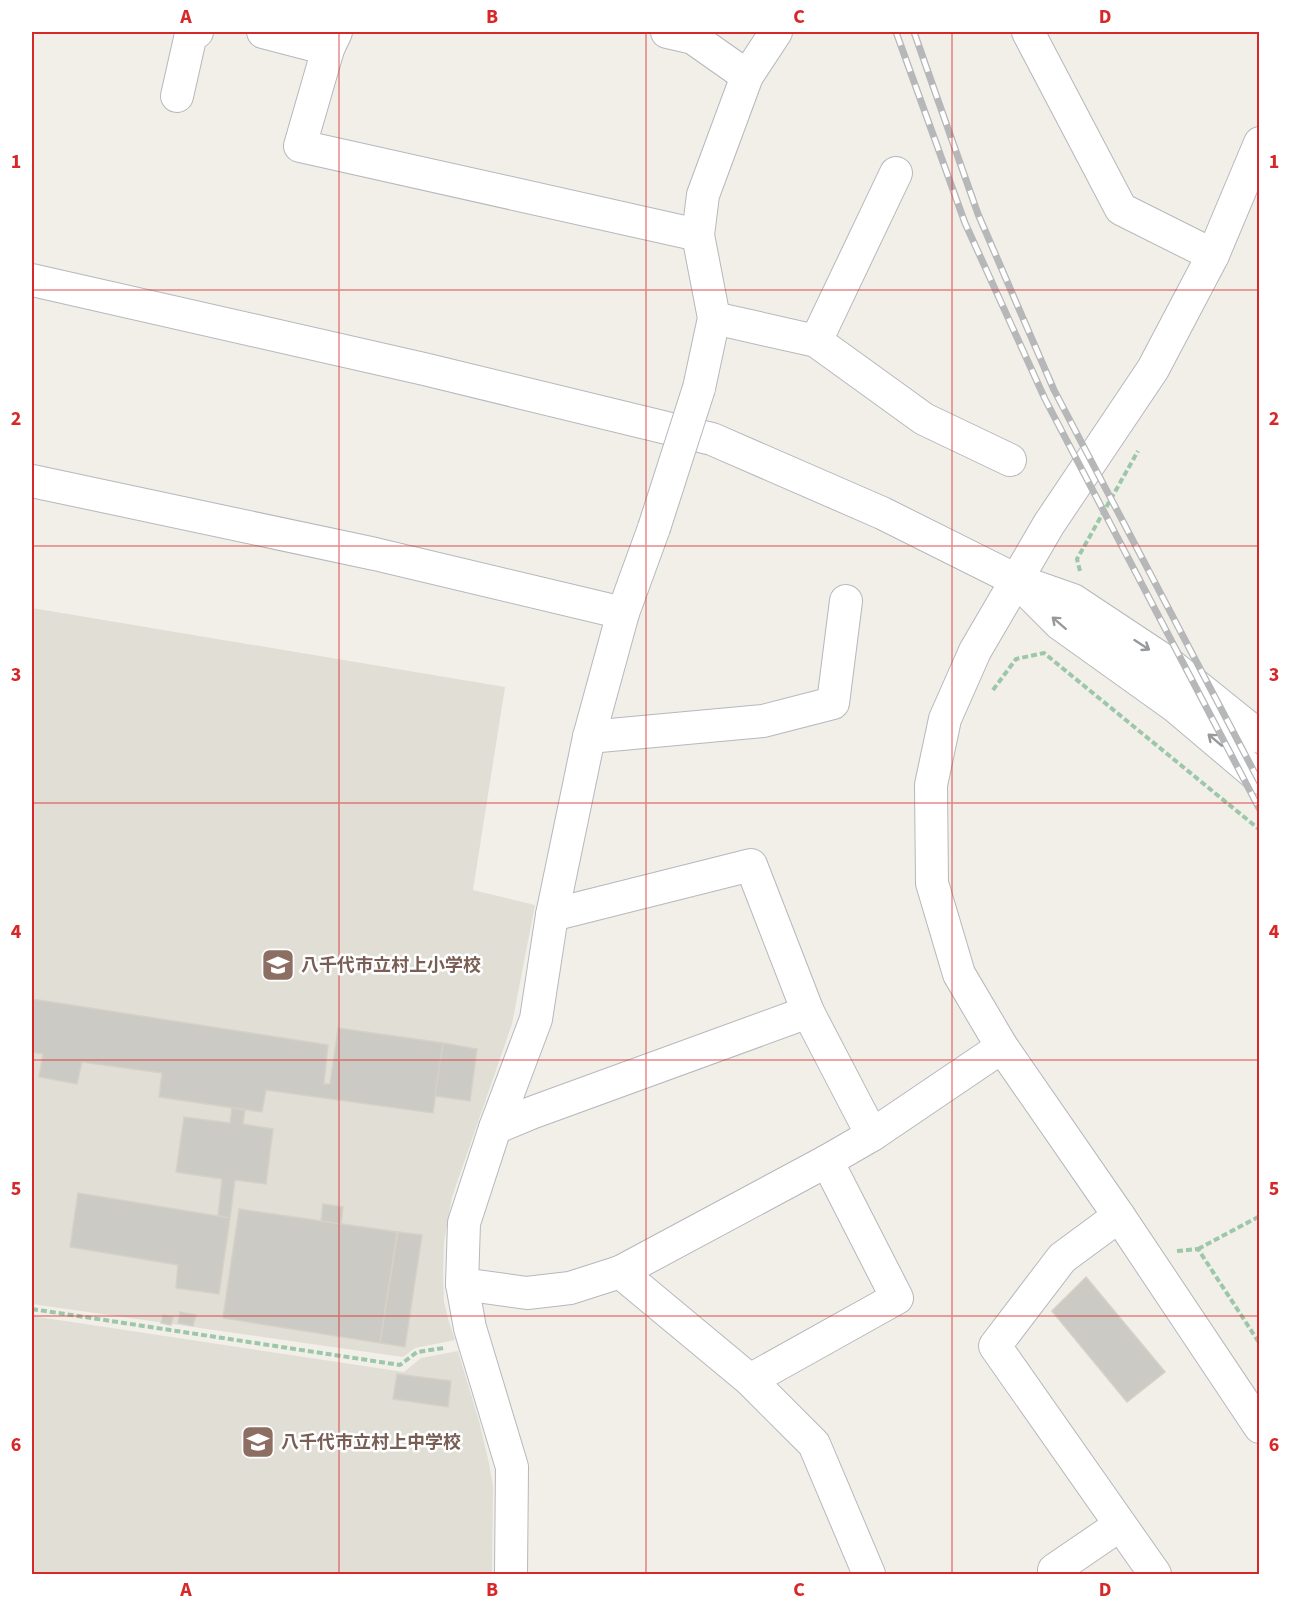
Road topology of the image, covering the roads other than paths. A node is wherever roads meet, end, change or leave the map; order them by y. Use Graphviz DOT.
graph roads {
  1 [pos="197,32"];
  2 [pos="263,32"];
  3 [pos="670,32"];
  4 [pos="776,32"];
  5 [pos="1028,32"];
  6 [pos="332,40"];
  7 [pos="747,76"];
  8 [pos="177,96"];
  9 [pos="1260,143"];
  10 [pos="896,173"];
  11 [pos="698,234"];
  12 [pos="1213,255"];
  13 [pos="32,280"];
  14 [pos="714,318"];
  15 [pos="816,341"];
  16 [pos="1010,460"];
  17 [pos="32,481"];
  18 [pos="1016,580"];
  19 [pos="846,601"];
  20 [pos="623,613"];
  21 [pos="589,737"];
  22 [pos="1260,737"];
  23 [pos="1260,778"];
  24 [pos="552,915"];
  25 [pos="808,1012"];
  26 [pos="1002,1047"];
  27 [pos="495,1128"];
  28 [pos="872,1135"];
  29 [pos="827,1161"];
  30 [pos="1119,1216"];
  31 [pos="620,1272"];
  32 [pos="462,1284"];
  33 [pos="750,1380"];
  34 [pos="1260,1427"];
  35 [pos="1120,1525"];
  36 [pos="511,1575"];
  37 [pos="869,1575"];
  38 [pos="1055,1575"];
  39 [pos="1155,1575"];
  1 -- 8 [label="street"];
  2 -- 6 [label="street"];
  3 -- 7 [label="street"];
  4 -- 7 [label="street"];
  5 -- 12 [label="street"];
  6 -- 11 [label="street"];
  7 -- 11 [label="street"];
  9 -- 12 [label="street"];
  10 -- 15 [label="street"];
  11 -- 14 [label="street"];
  12 -- 18 [label="street"];
  13 -- 18 [label="street"];
  14 -- 15 [label="street"];
  14 -- 20 [label="street, bridge"];
  15 -- 16 [label="street"];
  17 -- 20 [label="street"];
  18 -- 22 [label="street, one-way"];
  23 -- 18 [label="street, one-way"];
  18 -- 26 [label="street"];
  19 -- 21 [label="street"];
  20 -- 21 [label="street"];
  21 -- 24 [label="street"];
  24 -- 25 [label="street"];
  24 -- 27 [label="street"];
  25 -- 27 [label="street"];
  25 -- 28 [label="street"];
  26 -- 28 [label="street"];
  26 -- 30 [label="street"];
  27 -- 32 [label="street"];
  28 -- 29 [label="street"];
  29 -- 31 [label="street"];
  29 -- 33 [label="street"];
  30 -- 34 [label="street"];
  30 -- 35 [label="street"];
  31 -- 32 [label="street"];
  31 -- 33 [label="street"];
  32 -- 36 [label="street"];
  33 -- 37 [label="street"];
  35 -- 38 [label="street"];
  35 -- 39 [label="street"];
}
